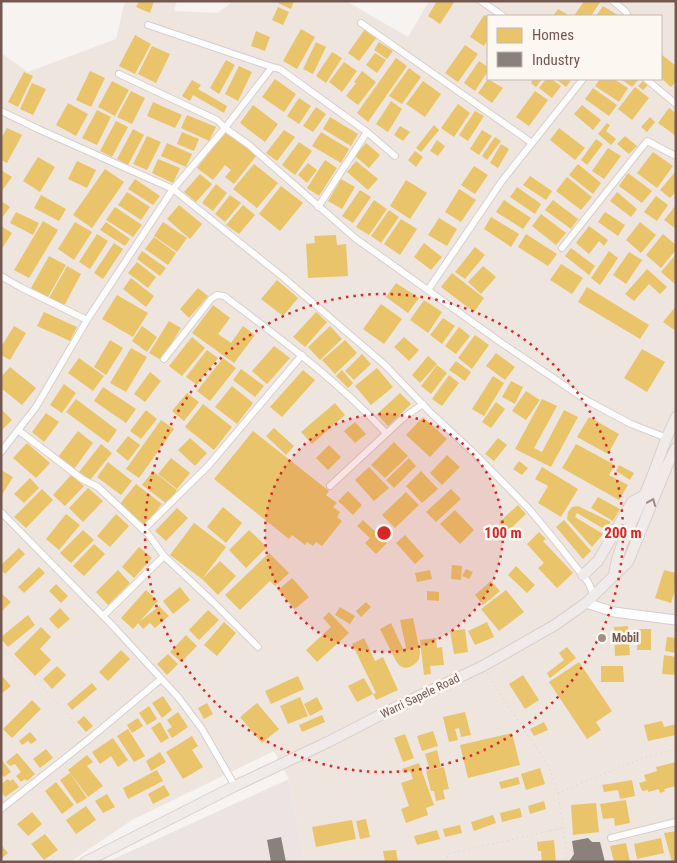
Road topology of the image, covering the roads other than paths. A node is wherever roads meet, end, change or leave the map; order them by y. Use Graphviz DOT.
graph roads {
  1 [pos="481,1"];
  2 [pos="614,1"];
  3 [pos="502,15"];
  4 [pos="628,15"];
  5 [pos="361,23"];
  6 [pos="148,25"];
  7 [pos="272,67"];
  8 [pos="119,74"];
  9 [pos="582,80"];
  10 [pos="647,80"];
  11 [pos="676,104"];
  12 [pos="1,111"];
  13 [pos="225,128"];
  14 [pos="367,132"];
  15 [pos="532,143"];
  16 [pos="395,156"];
  17 [pos="676,156"];
  18 [pos="173,189"];
  19 [pos="318,207"];
  20 [pos="562,248"];
  21 [pos="1,276"];
  22 [pos="428,290"];
  23 [pos="87,320"];
  24 [pos="302,355"];
  25 [pos="164,359"];
  26 [pos="423,404"];
  27 [pos="676,417"];
  28 [pos="18,430"];
  29 [pos="386,434"];
  30 [pos="667,438"];
  31 [pos="676,448"];
  32 [pos="1,452"];
  33 [pos="657,461"];
  34 [pos="667,466"];
  35 [pos="330,486"];
  36 [pos="645,495"];
  37 [pos="1,512"];
  38 [pos="143,530"];
  39 [pos="164,556"];
  40 [pos="583,575"];
  41 [pos="614,575"];
  42 [pos="594,595"];
  43 [pos="586,603"];
  44 [pos="103,616"];
  45 [pos="676,620"];
  46 [pos="258,647"];
  47 [pos="161,679"];
  48 [pos="236,786"];
  49 [pos="1,809"];
  50 [pos="676,822"];
  51 [pos="611,838"];
  52 [pos="85,862"];
  1 -- 3 [label="street"];
  2 -- 4 [label="street"];
  5 -- 15 [label="street"];
  6 -- 7 [label="street"];
  7 -- 13 [label="street"];
  7 -- 14 [label="street"];
  8 -- 13 [label="street"];
  9 -- 15 [label="street"];
  10 -- 11 [label="street"];
  12 -- 18 [label="street"];
  13 -- 18 [label="street"];
  13 -- 19 [label="street"];
  14 -- 16 [label="street"];
  14 -- 19 [label="street"];
  15 -- 22 [label="street"];
  17 -- 20 [label="street"];
  18 -- 23 [label="street"];
  18 -- 26 [label="street"];
  19 -- 22 [label="street"];
  21 -- 23 [label="street"];
  22 -- 30 [label="street"];
  23 -- 28 [label="street"];
  24 -- 25 [label="street"];
  24 -- 29 [label="street"];
  24 -- 38 [label="street"];
  26 -- 29 [label="street"];
  26 -- 40 [label="street"];
  27 -- 30 [label="highway"];
  28 -- 32 [label="street"];
  28 -- 38 [label="street"];
  29 -- 35 [label="street"];
  30 -- 33 [label="highway"];
  31 -- 34 [label="highway, Warri Sapele Road"];
  33 -- 34 [label="highway"];
  33 -- 36 [label="highway"];
  41 -- 34 [label="highway, Warri Sapele Road, one-way"];
  36 -- 40 [label="highway"];
  36 -- 41 [label="highway"];
  37 -- 44 [label="street"];
  38 -- 39 [label="street"];
  39 -- 44 [label="street"];
  39 -- 46 [label="street"];
  40 -- 42 [label="street"];
  41 -- 42 [label="highway, Warri Sapele Road"];
  42 -- 43 [label="highway, Warri Sapele Road"];
  43 -- 45 [label="main road"];
  43 -- 48 [label="highway, Warri Sapele Road"];
  44 -- 47 [label="street"];
  47 -- 48 [label="street"];
  47 -- 49 [label="street"];
  48 -- 52 [label="highway, Warri Sapele Road"];
  50 -- 51 [label="street"];
}
